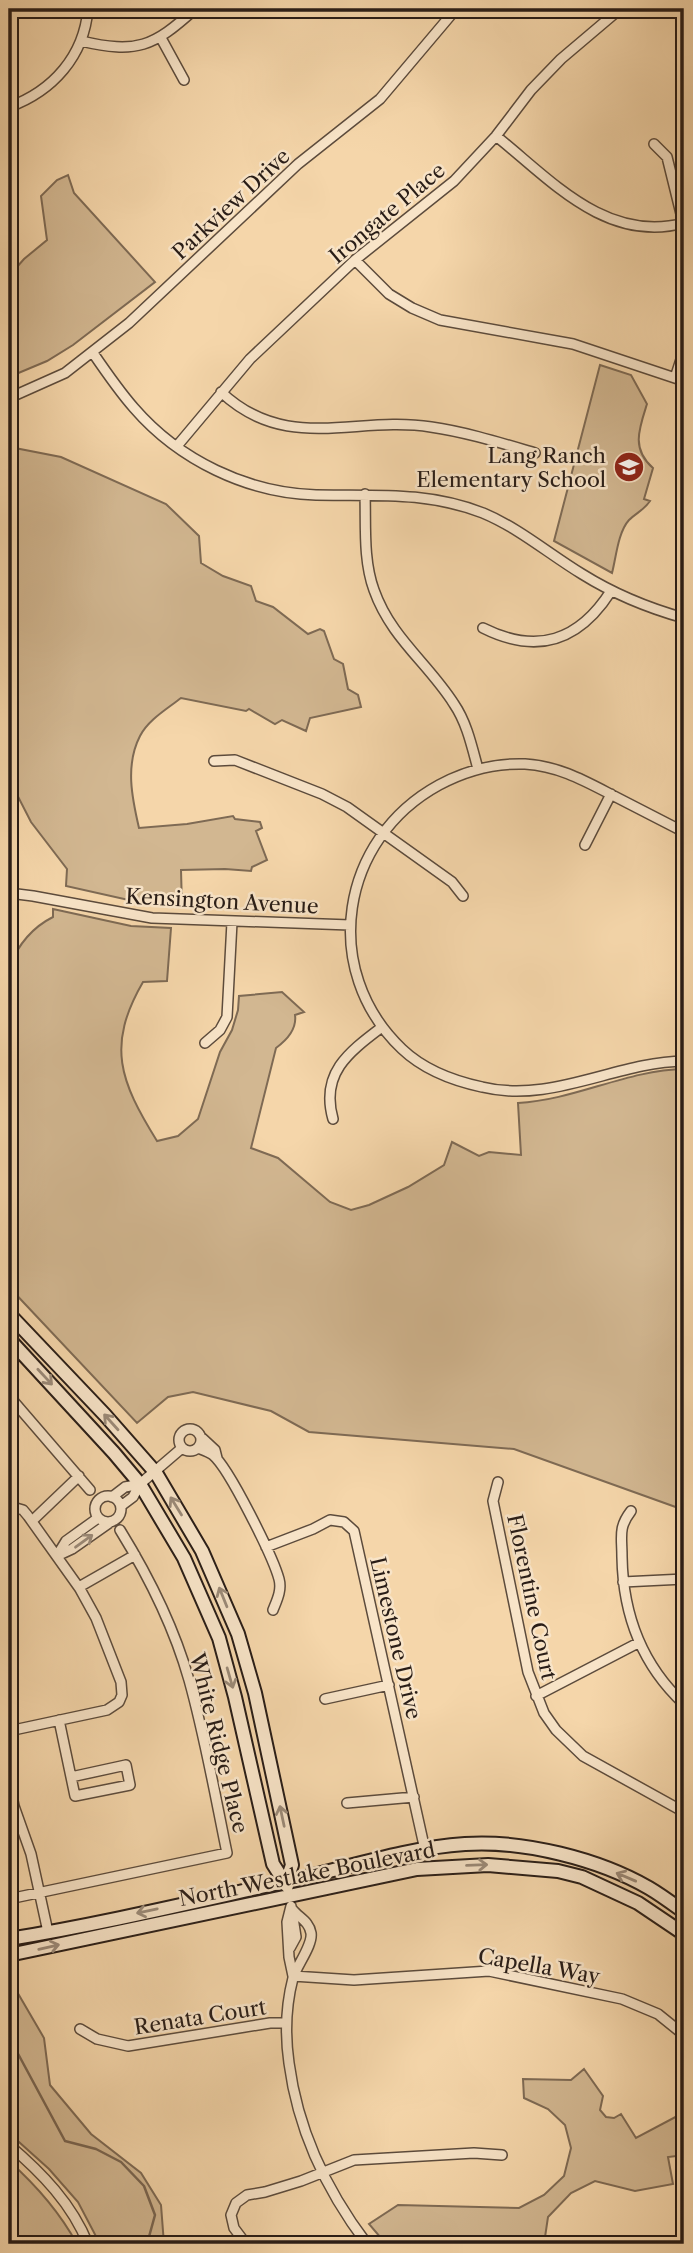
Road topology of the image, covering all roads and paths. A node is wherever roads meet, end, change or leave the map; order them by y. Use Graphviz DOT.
graph roads {
  1 [pos="88,9"];
  2 [pos="195,9"];
  3 [pos="456,9"];
  4 [pos="620,9"];
  5 [pos="161,38"];
  6 [pos="81,41"];
  7 [pos="184,80"];
  8 [pos="9,107"];
  9 [pos="496,136"];
  10 [pos="654,144"];
  11 [pos="684,225"];
  12 [pos="355,260"];
  13 [pos="684,350"];
  14 [pos="93,353"];
  15 [pos="680,379"];
  16 [pos="221,392"];
  17 [pos="9,398"];
  18 [pos="177,446"];
  19 [pos="535,453"];
  20 [pos="365,494"];
  21 [pos="611,591"];
  22 [pos="684,618"];
  23 [pos="483,628"];
  24 [pos="214,761"];
  25 [pos="478,769"];
  26 [pos="611,794"];
  27 [pos="382,832"];
  28 [pos="684,832"];
  29 [pos="585,845"];
  30 [pos="9,893"];
  31 [pos="463,896"];
  32 [pos="232,922"];
  33 [pos="350,925"];
  34 [pos="382,1027"];
  35 [pos="205,1043"];
  36 [pos="684,1061"];
  37 [pos="333,1119"];
  38 [pos="9,1314"];
  39 [pos="9,1339"];
  40 [pos="9,1396"];
  41 [pos="201,1437"];
  42 [pos="182,1448"];
  43 [pos="198,1448"];
  44 [pos="217,1460"];
  45 [pos="156,1473"];
  46 [pos="79,1476"];
  47 [pos="498,1482"];
  48 [pos="139,1484"];
  49 [pos="90,1490"];
  50 [pos="112,1497"];
  51 [pos="9,1506"];
  52 [pos="121,1507"];
  53 [pos="631,1511"];
  54 [pos="97,1518"];
  55 [pos="32,1521"];
  56 [pos="109,1522"];
  57 [pos="120,1530"];
  58 [pos="266,1547"];
  59 [pos="135,1555"];
  60 [pos="57,1556"];
  61 [pos="684,1579"];
  62 [pos="622,1582"];
  63 [pos="79,1587"];
  64 [pos="273,1610"];
  65 [pos="638,1643"];
  66 [pos="389,1685"];
  67 [pos="536,1696"];
  68 [pos="325,1699"];
  69 [pos="684,1703"];
  70 [pos="59,1720"];
  71 [pos="9,1731"];
  72 [pos="71,1777"];
  73 [pos="9,1781"];
  74 [pos="414,1797"];
  75 [pos="347,1804"];
  76 [pos="684,1812"];
  77 [pos="425,1850"];
  78 [pos="286,1882"];
  79 [pos="40,1893"];
  80 [pos="9,1899"];
  81 [pos="291,1903"];
  82 [pos="684,1912"];
  83 [pos="48,1931"];
  84 [pos="684,1934"];
  85 [pos="9,1939"];
  86 [pos="290,1948"];
  87 [pos="306,1948"];
  88 [pos="9,1955"];
  89 [pos="293,1976"];
  90 [pos="286,2022"];
  91 [pos="80,2029"];
  92 [pos="684,2035"];
  93 [pos="9,2145"];
  94 [pos="502,2155"];
  95 [pos="321,2172"];
  96 [pos="88,2244"];
  97 [pos="246,2244"];
  98 [pos="367,2244"];
  1 -- 6 [label="street"];
  2 -- 5 [label="street"];
  3 -- 14 [label="street, Parkview Drive"];
  4 -- 9 [label="street, Irongate Place"];
  5 -- 6 [label="street"];
  5 -- 7 [label="street"];
  6 -- 8 [label="street"];
  9 -- 11 [label="street"];
  9 -- 12 [label="street, Irongate Place"];
  10 -- 11 [label="street"];
  12 -- 15 [label="street"];
  12 -- 16 [label="street, Irongate Place"];
  13 -- 15 [label="street"];
  14 -- 17 [label="street, Parkview Drive"];
  14 -- 18 [label="street"];
  16 -- 18 [label="street, Irongate Place"];
  16 -- 19 [label="street"];
  18 -- 20 [label="street"];
  20 -- 21 [label="street"];
  20 -- 25 [label="street"];
  21 -- 22 [label="street"];
  21 -- 23 [label="street"];
  24 -- 27 [label="street"];
  25 -- 26 [label="street"];
  25 -- 27 [label="street"];
  26 -- 28 [label="street"];
  26 -- 29 [label="street"];
  27 -- 31 [label="street"];
  27 -- 33 [label="street"];
  30 -- 32 [label="street, Kensington Avenue"];
  32 -- 33 [label="street, Kensington Avenue"];
  32 -- 35 [label="street"];
  33 -- 34 [label="street"];
  34 -- 36 [label="street"];
  34 -- 37 [label="street"];
  45 -- 38 [label="main road, one-way"];
  39 -- 48 [label="main road, one-way"];
  40 -- 46 [label="street"];
  41 -- 42 [label="street"];
  41 -- 43 [label="street"];
  41 -- 44 [label="street"];
  42 -- 43 [label="street"];
  42 -- 45 [label="street"];
  43 -- 44 [label="street"];
  44 -- 58 [label="street"];
  45 -- 48 [label="street"];
  78 -- 45 [label="main road, one-way"];
  46 -- 49 [label="street"];
  46 -- 55 [label="street"];
  47 -- 67 [label="street, Florentine Court"];
  48 -- 50 [label="street"];
  48 -- 52 [label="street"];
  48 -- 78 [label="main road, one-way"];
  50 -- 52 [label="street"];
  50 -- 54 [label="street"];
  51 -- 55 [label="street"];
  52 -- 56 [label="street"];
  53 -- 62 [label="street"];
  54 -- 56 [label="street"];
  54 -- 60 [label="street"];
  55 -- 60 [label="street"];
  60 -- 56 [label="street, one-way"];
  57 -- 59 [label="street, White Ridge Place"];
  58 -- 64 [label="street"];
  58 -- 66 [label="street, Limestone Drive"];
  59 -- 63 [label="street"];
  59 -- 79 [label="street, White Ridge Place"];
  60 -- 63 [label="street"];
  61 -- 62 [label="street"];
  62 -- 65 [label="street"];
  63 -- 70 [label="street"];
  65 -- 67 [label="street"];
  65 -- 69 [label="street"];
  66 -- 68 [label="street"];
  66 -- 74 [label="street, Limestone Drive"];
  67 -- 76 [label="street, Florentine Court"];
  70 -- 71 [label="street"];
  70 -- 72 [label="street"];
  72 -- 72 [label="street"];
  73 -- 79 [label="street"];
  74 -- 75 [label="street"];
  74 -- 77 [label="street, Limestone Drive"];
  77 -- 78 [label="main road, North Westlake Boulevard"];
  82 -- 77 [label="main road, North Westlake Boulevard, one-way"];
  78 -- 81 [label="main road"];
  78 -- 83 [label="main road, North Westlake Boulevard, one-way"];
  79 -- 80 [label="street, White Ridge Place"];
  79 -- 83 [label="street"];
  81 -- 84 [label="main road, North Westlake Boulevard, one-way"];
  81 -- 86 [label="street"];
  81 -- 87 [label="street"];
  88 -- 81 [label="main road, North Westlake Boulevard, one-way"];
  83 -- 85 [label="main road, North Westlake Boulevard"];
  86 -- 87 [label="street"];
  86 -- 89 [label="street"];
  87 -- 89 [label="street"];
  89 -- 90 [label="street"];
  89 -- 92 [label="street, Capella Way"];
  90 -- 91 [label="street, Renata Court"];
  90 -- 95 [label="street"];
  93 -- 96 [label="street"];
  94 -- 95 [label="street"];
  95 -- 97 [label="street"];
  95 -- 98 [label="street"];
}
